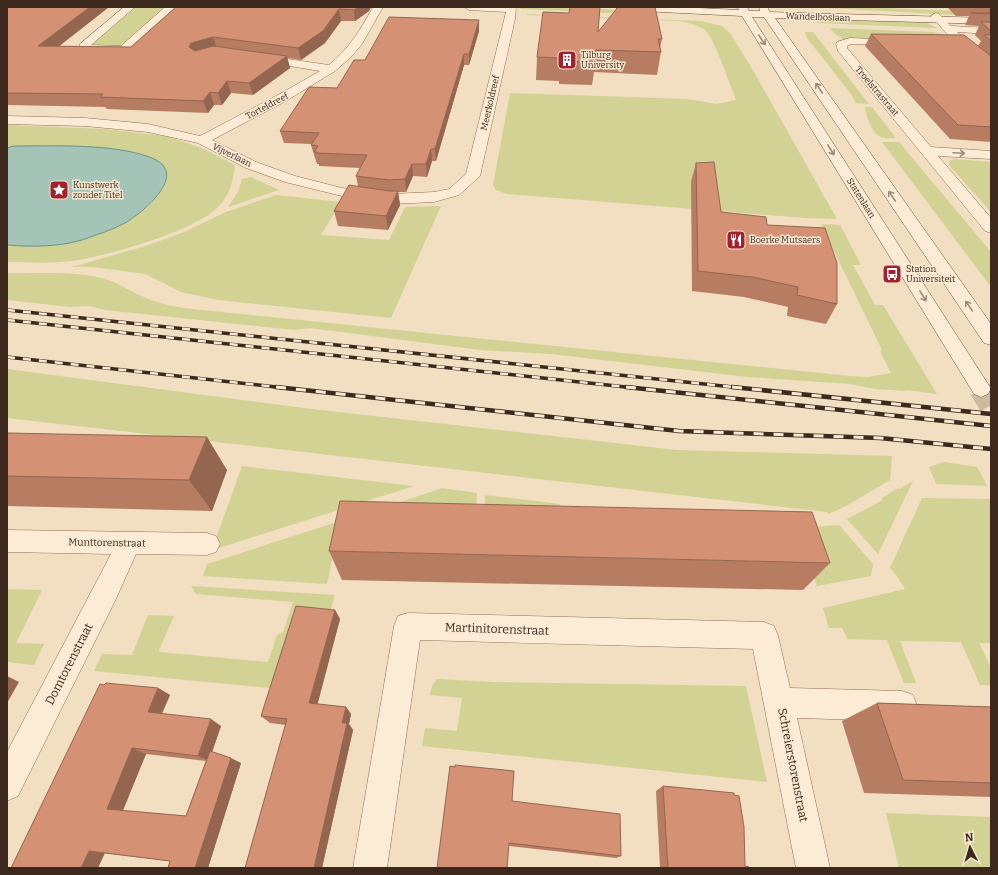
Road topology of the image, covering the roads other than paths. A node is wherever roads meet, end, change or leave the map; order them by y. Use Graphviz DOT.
graph roads {
  1 [pos="130,7"];
  2 [pos="170,7"];
  3 [pos="378,7"];
  4 [pos="469,7"];
  5 [pos="620,7"];
  6 [pos="624,7"];
  7 [pos="511,8"];
  8 [pos="744,9"];
  9 [pos="765,10"];
  10 [pos="938,18"];
  11 [pos="991,20"];
  12 [pos="949,29"];
  13 [pos="991,31"];
  14 [pos="906,42"];
  15 [pos="945,42"];
  16 [pos="961,43"];
  17 [pos="247,57"];
  18 [pos="991,68"];
  19 [pos="331,69"];
  20 [pos="7,120"];
  21 [pos="202,140"];
  22 [pos="927,151"];
  23 [pos="991,155"];
  24 [pos="454,192"];
  25 [pos="991,228"];
  26 [pos="991,338"];
  27 [pos="981,389"];
  28 [pos="7,541"];
  29 [pos="128,543"];
  30 [pos="207,544"];
  31 [pos="779,703"];
  32 [pos="927,707"];
  33 [pos="7,785"];
  34 [pos="370,868"];
  35 [pos="813,868"];
  1 -- 2 [label="street"];
  3 -- 19 [label="street, Torteldreef"];
  4 -- 7 [label="street"];
  5 -- 6 [label="street, Wandelboslaan"];
  6 -- 8 [label="street, Wandelboslaan"];
  7 -- 24 [label="street, Meerkoldreef"];
  8 -- 9 [label="street, Wandelboslaan"];
  8 -- 27 [label="street, Statenlaan, one-way"];
  9 -- 10 [label="street, Wandelboslaan"];
  26 -- 9 [label="street, one-way"];
  10 -- 11 [label="street, Wandelboslaan"];
  10 -- 12 [label="street"];
  12 -- 13 [label="street"];
  12 -- 16 [label="street"];
  14 -- 22 [label="street, Troelstrastraat"];
  15 -- 16 [label="street"];
  16 -- 18 [label="street"];
  17 -- 19 [label="street"];
  19 -- 21 [label="street, Torteldreef"];
  20 -- 21 [label="street, Vijverlaan"];
  21 -- 24 [label="street, Vijverlaan"];
  22 -- 23 [label="street, one-way"];
  22 -- 25 [label="street, Troelstrastraat"];
  28 -- 29 [label="street, Munttorenstraat"];
  29 -- 30 [label="street, Munttorenstraat"];
  29 -- 33 [label="street, Domtorenstraat"];
  31 -- 32 [label="street, Schreierstorenstraat"];
  31 -- 34 [label="street, Martinitorenstraat"];
  31 -- 35 [label="street, Schreierstorenstraat"];
}
